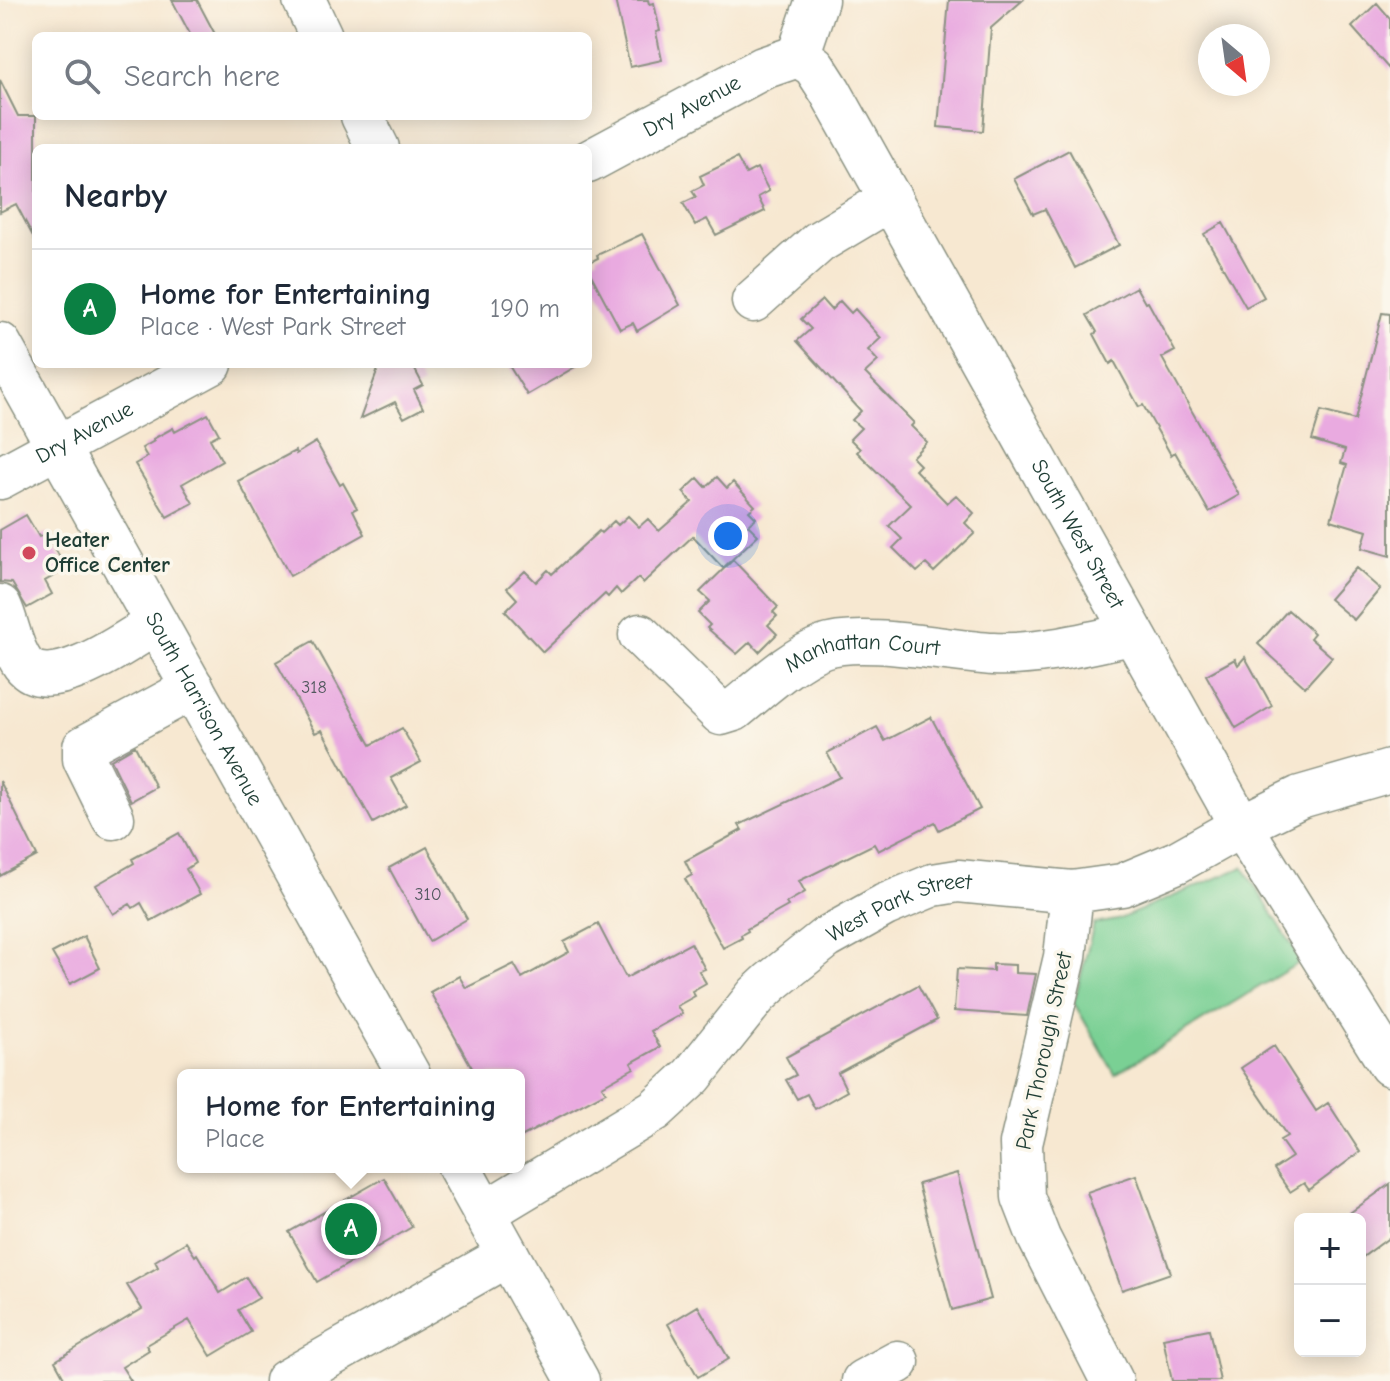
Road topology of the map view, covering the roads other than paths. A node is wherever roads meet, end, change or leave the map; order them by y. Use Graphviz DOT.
graph roads {
  1 [pos="304,0"];
  2 [pos="817,0"];
  3 [pos="319,32"];
  4 [pos="798,56"];
  5 [pos="364,120"];
  6 [pos="376,144"];
  7 [pos="592,160"];
  8 [pos="891,199"];
  9 [pos="753,301"];
  10 [pos="0,344"];
  11 [pos="204,368"];
  12 [pos="57,447"];
  13 [pos="0,478"];
  14 [pos="0,606"];
  15 [pos="156,623"];
  16 [pos="1132,634"];
  17 [pos="640,635"];
  18 [pos="193,688"];
  19 [pos="1390,771"];
  20 [pos="113,818"];
  21 [pos="1241,826"];
  22 [pos="1072,892"];
  23 [pos="1390,1065"];
  24 [pos="406,1069"];
  25 [pos="462,1173"];
  26 [pos="484,1213"];
  27 [pos="508,1255"];
  28 [pos="286,1381"];
  29 [pos="578,1381"];
  30 [pos="1112,1381"];
  1 -- 3 [label="street"];
  2 -- 4 [label="street"];
  4 -- 7 [label="street, Dry Avenue"];
  4 -- 8 [label="street, South West Street"];
  5 -- 6 [label="street"];
  8 -- 9 [label="street"];
  8 -- 16 [label="street, South West Street"];
  10 -- 12 [label="street, South Harrison Avenue"];
  11 -- 12 [label="street, Dry Avenue"];
  12 -- 13 [label="street, Dry Avenue"];
  12 -- 15 [label="street, South Harrison Avenue"];
  14 -- 15 [label="street"];
  15 -- 18 [label="street, South Harrison Avenue"];
  16 -- 17 [label="street, Manhattan Court"];
  16 -- 21 [label="street, South West Street"];
  18 -- 20 [label="street"];
  18 -- 24 [label="street, South Harrison Avenue"];
  19 -- 21 [label="street, West Park Street"];
  21 -- 22 [label="street, West Park Street"];
  21 -- 23 [label="street, South West Street"];
  22 -- 26 [label="street, West Park Street"];
  22 -- 30 [label="street, Park Thorough Street"];
  25 -- 26 [label="street"];
  26 -- 27 [label="street"];
  27 -- 28 [label="street"];
  27 -- 29 [label="street"];
}
